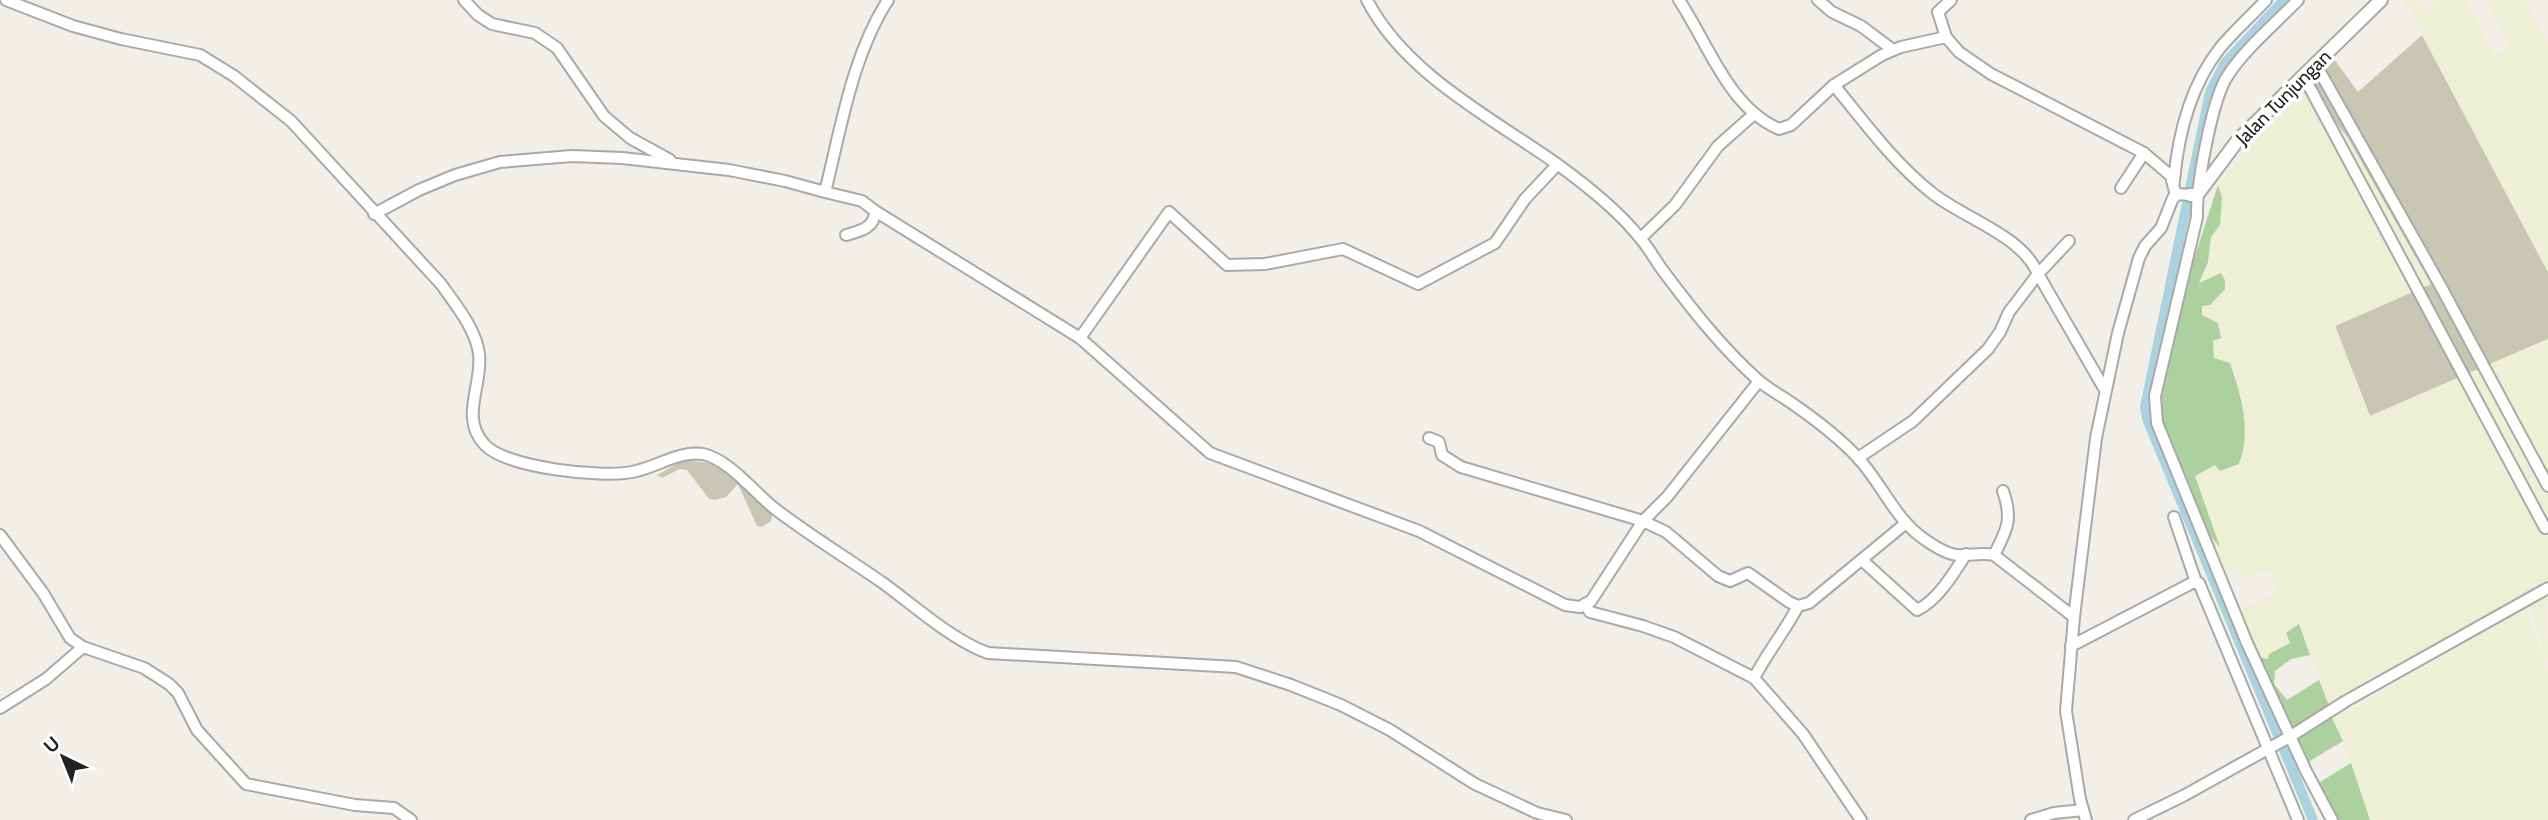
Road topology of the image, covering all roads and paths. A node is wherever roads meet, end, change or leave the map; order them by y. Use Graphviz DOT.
graph roads {
  1 [pos="6,0"];
  2 [pos="464,0"];
  3 [pos="888,0"];
  4 [pos="1367,0"];
  5 [pos="1679,0"];
  6 [pos="1818,0"];
  7 [pos="1951,0"];
  8 [pos="2266,0"];
  9 [pos="2298,0"];
  10 [pos="2381,0"];
  11 [pos="1946,37"];
  12 [pos="1893,50"];
  13 [pos="2315,63"];
  14 [pos="2303,75"];
  15 [pos="1834,85"];
  16 [pos="1754,114"];
  17 [pos="2144,153"];
  18 [pos="674,162"];
  19 [pos="1557,165"];
  20 [pos="2174,181"];
  21 [pos="2121,188"];
  22 [pos="825,192"];
  23 [pos="2185,195"];
  24 [pos="875,211"];
  25 [pos="374,214"];
  26 [pos="846,235"];
  27 [pos="1641,238"];
  28 [pos="2069,241"];
  29 [pos="2038,274"];
  30 [pos="1080,338"];
  31 [pos="1759,381"];
  32 [pos="2105,390"];
  33 [pos="2496,390"];
  34 [pos="2477,401"];
  35 [pos="1429,438"];
  36 [pos="1858,458"];
  37 [pos="2548,486"];
  38 [pos="2003,491"];
  39 [pos="2174,517"];
  40 [pos="1643,521"];
  41 [pos="1906,523"];
  42 [pos="2548,527"];
  43 [pos="0,535"];
  44 [pos="1966,554"];
  45 [pos="1994,555"];
  46 [pos="1863,561"];
  47 [pos="2196,582"];
  48 [pos="2548,588"];
  49 [pos="1586,604"];
  50 [pos="1798,606"];
  51 [pos="2074,617"];
  52 [pos="2071,646"];
  53 [pos="83,647"];
  54 [pos="1754,678"];
  55 [pos="0,708"];
  56 [pos="2288,738"];
  57 [pos="2270,747"];
  58 [pos="1524,807"];
  59 [pos="2085,815"];
  60 [pos="411,820"];
  61 [pos="1519,820"];
  62 [pos="1566,820"];
  63 [pos="1861,820"];
  64 [pos="2031,820"];
  65 [pos="2134,820"];
  66 [pos="2298,820"];
  67 [pos="2332,820"];
  1 -- 25 [label="street"];
  2 -- 18 [label="street"];
  3 -- 22 [label="street"];
  4 -- 19 [label="street"];
  5 -- 16 [label="street"];
  6 -- 12 [label="street"];
  7 -- 11 [label="street"];
  8 -- 20 [label="street"];
  9 -- 23 [label="street"];
  10 -- 13 [label="street, Jalan Tunjungan"];
  11 -- 12 [label="street"];
  11 -- 17 [label="street"];
  12 -- 15 [label="street"];
  13 -- 14 [label="street, Jalan Tunjungan"];
  13 -- 33 [label="street"];
  14 -- 23 [label="street, Jalan Tunjungan"];
  14 -- 34 [label="street"];
  15 -- 16 [label="street"];
  15 -- 29 [label="street"];
  16 -- 27 [label="street"];
  17 -- 20 [label="street"];
  17 -- 21 [label="street"];
  18 -- 22 [label="street"];
  18 -- 25 [label="street"];
  19 -- 27 [label="street"];
  19 -- 30 [label="street"];
  20 -- 23 [label="street"];
  22 -- 24 [label="street"];
  23 -- 32 [label="street"];
  23 -- 56 [label="street"];
  24 -- 26 [label="street"];
  24 -- 30 [label="street"];
  25 -- 58 [label="street"];
  27 -- 31 [label="street"];
  28 -- 29 [label="street"];
  29 -- 32 [label="street"];
  29 -- 36 [label="street"];
  30 -- 49 [label="street"];
  31 -- 36 [label="street"];
  31 -- 40 [label="street"];
  32 -- 51 [label="street"];
  33 -- 34 [label="street"];
  33 -- 37 [label="street"];
  34 -- 42 [label="street"];
  35 -- 40 [label="street"];
  36 -- 41 [label="street"];
  38 -- 45 [label="street"];
  39 -- 47 [label="street"];
  40 -- 49 [label="street"];
  40 -- 50 [label="street"];
  41 -- 44 [label="street"];
  41 -- 46 [label="street"];
  43 -- 53 [label="street"];
  44 -- 45 [label="street"];
  44 -- 46 [label="street"];
  45 -- 51 [label="street"];
  46 -- 50 [label="street"];
  47 -- 52 [label="street"];
  47 -- 57 [label="street"];
  48 -- 56 [label="street"];
  49 -- 54 [label="street"];
  50 -- 54 [label="street"];
  51 -- 52 [label="street"];
  52 -- 59 [label="street"];
  53 -- 55 [label="street"];
  53 -- 60 [label="street"];
  54 -- 63 [label="street"];
  56 -- 57 [label="street"];
  56 -- 67 [label="street"];
  57 -- 65 [label="street"];
  57 -- 66 [label="street"];
  58 -- 61 [label="street"];
  58 -- 62 [label="street"];
  59 -- 64 [label="street"];
}
